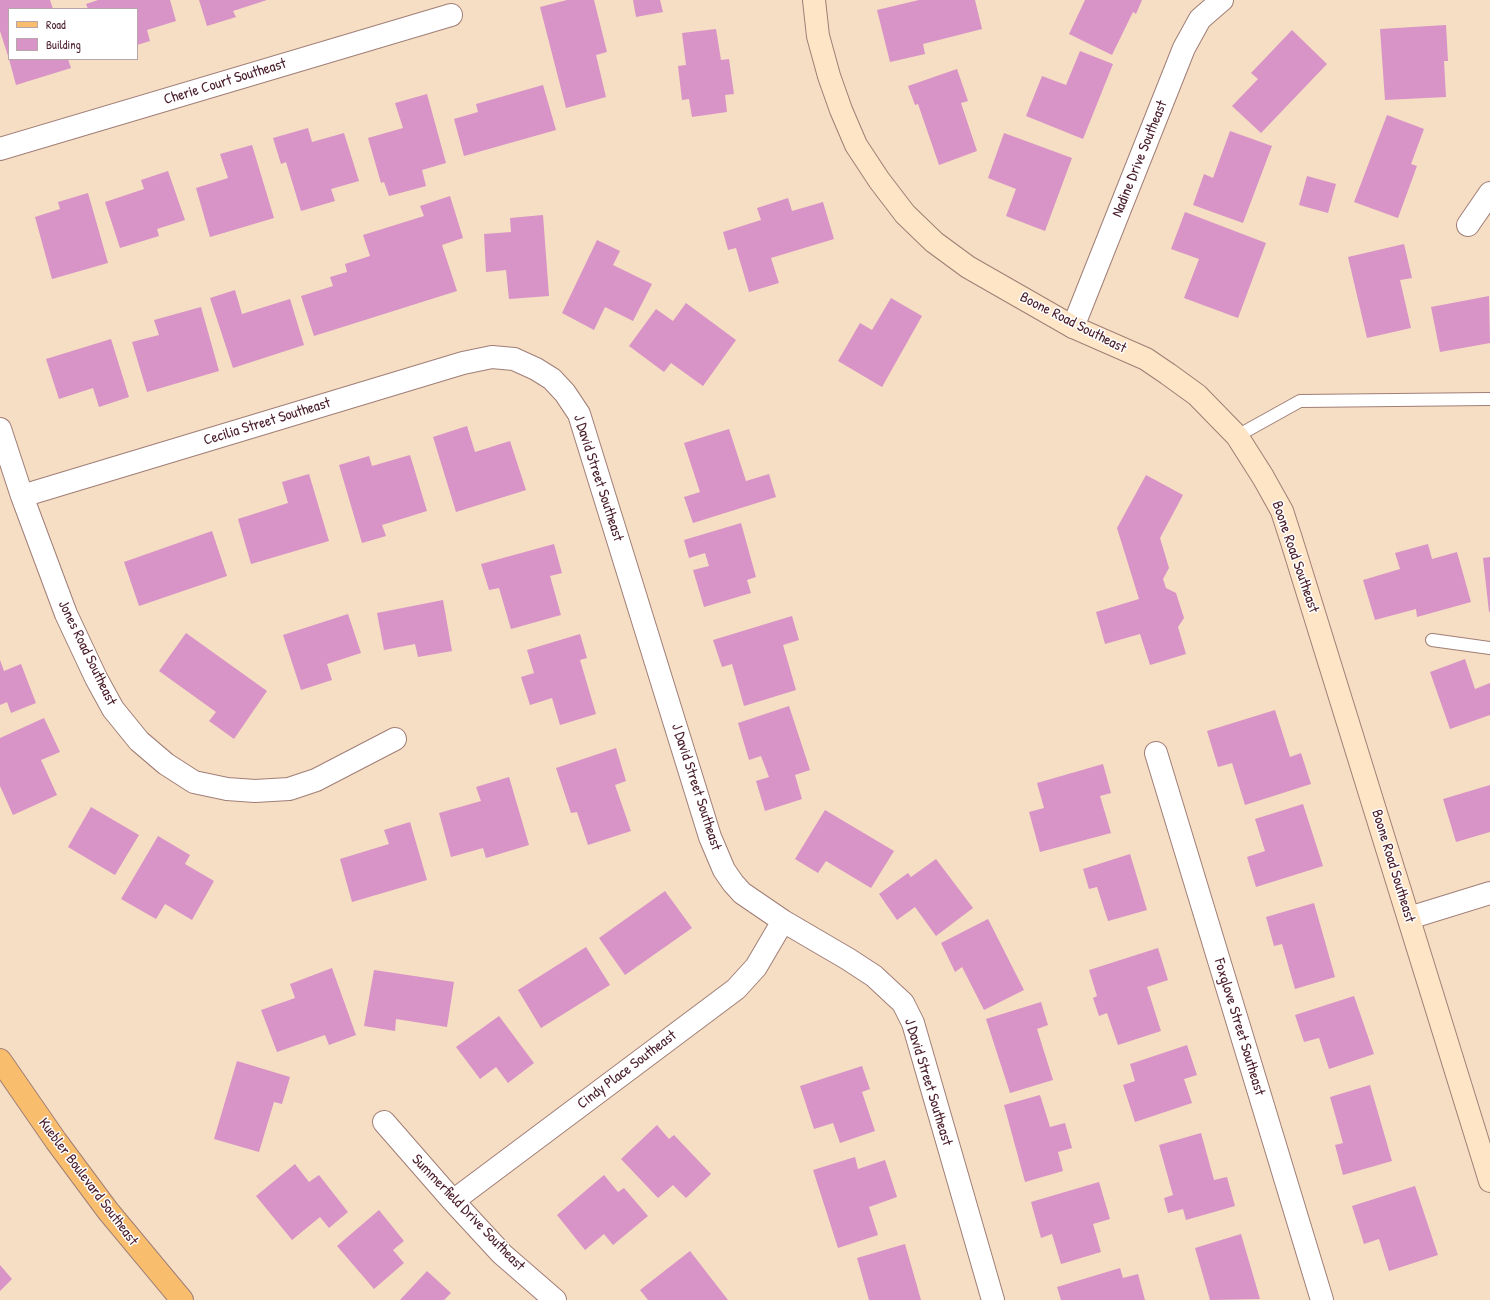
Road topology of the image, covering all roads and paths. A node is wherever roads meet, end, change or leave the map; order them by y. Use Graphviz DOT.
graph roads {
  1 [pos="814,0"];
  2 [pos="1222,0"];
  3 [pos="451,15"];
  4 [pos="0,150"];
  5 [pos="1490,193"];
  6 [pos="1468,225"];
  7 [pos="1073,327"];
  8 [pos="514,359"];
  9 [pos="1490,399"];
  10 [pos="0,429"];
  11 [pos="1237,436"];
  12 [pos="22,496"];
  13 [pos="1432,640"];
  14 [pos="1490,648"];
  15 [pos="395,739"];
  16 [pos="1156,753"];
  17 [pos="1490,893"];
  18 [pos="1409,918"];
  19 [pos="783,921"];
  20 [pos="0,1060"];
  21 [pos="384,1122"];
  22 [pos="1490,1181"];
  23 [pos="453,1201"];
  24 [pos="182,1300"];
  25 [pos="555,1300"];
  26 [pos="992,1300"];
  27 [pos="1322,1300"];
  1 -- 7 [label="street, Boone Road Southeast"];
  2 -- 7 [label="street, Nadine Drive Southeast"];
  3 -- 4 [label="street, Cherie Court Southeast"];
  5 -- 6 [label="street"];
  7 -- 11 [label="street, Boone Road Southeast"];
  8 -- 12 [label="street, Cecilia Street Southeast"];
  8 -- 19 [label="street, J David Street Southeast"];
  9 -- 11 [label="lane"];
  10 -- 12 [label="street, Jones Road Southeast"];
  11 -- 18 [label="street, Boone Road Southeast"];
  12 -- 15 [label="street, Jones Road Southeast"];
  13 -- 14 [label="lane"];
  16 -- 27 [label="street, Foxglove Street Southeast"];
  17 -- 18 [label="street"];
  18 -- 22 [label="street, Boone Road Southeast"];
  19 -- 23 [label="street, Cindy Place Southeast"];
  19 -- 26 [label="street, J David Street Southeast"];
  20 -- 24 [label="main road, Kuebler Boulevard Southeast"];
  21 -- 23 [label="street, Summerfield Drive Southeast"];
  23 -- 25 [label="street, Summerfield Drive Southeast"];
}
